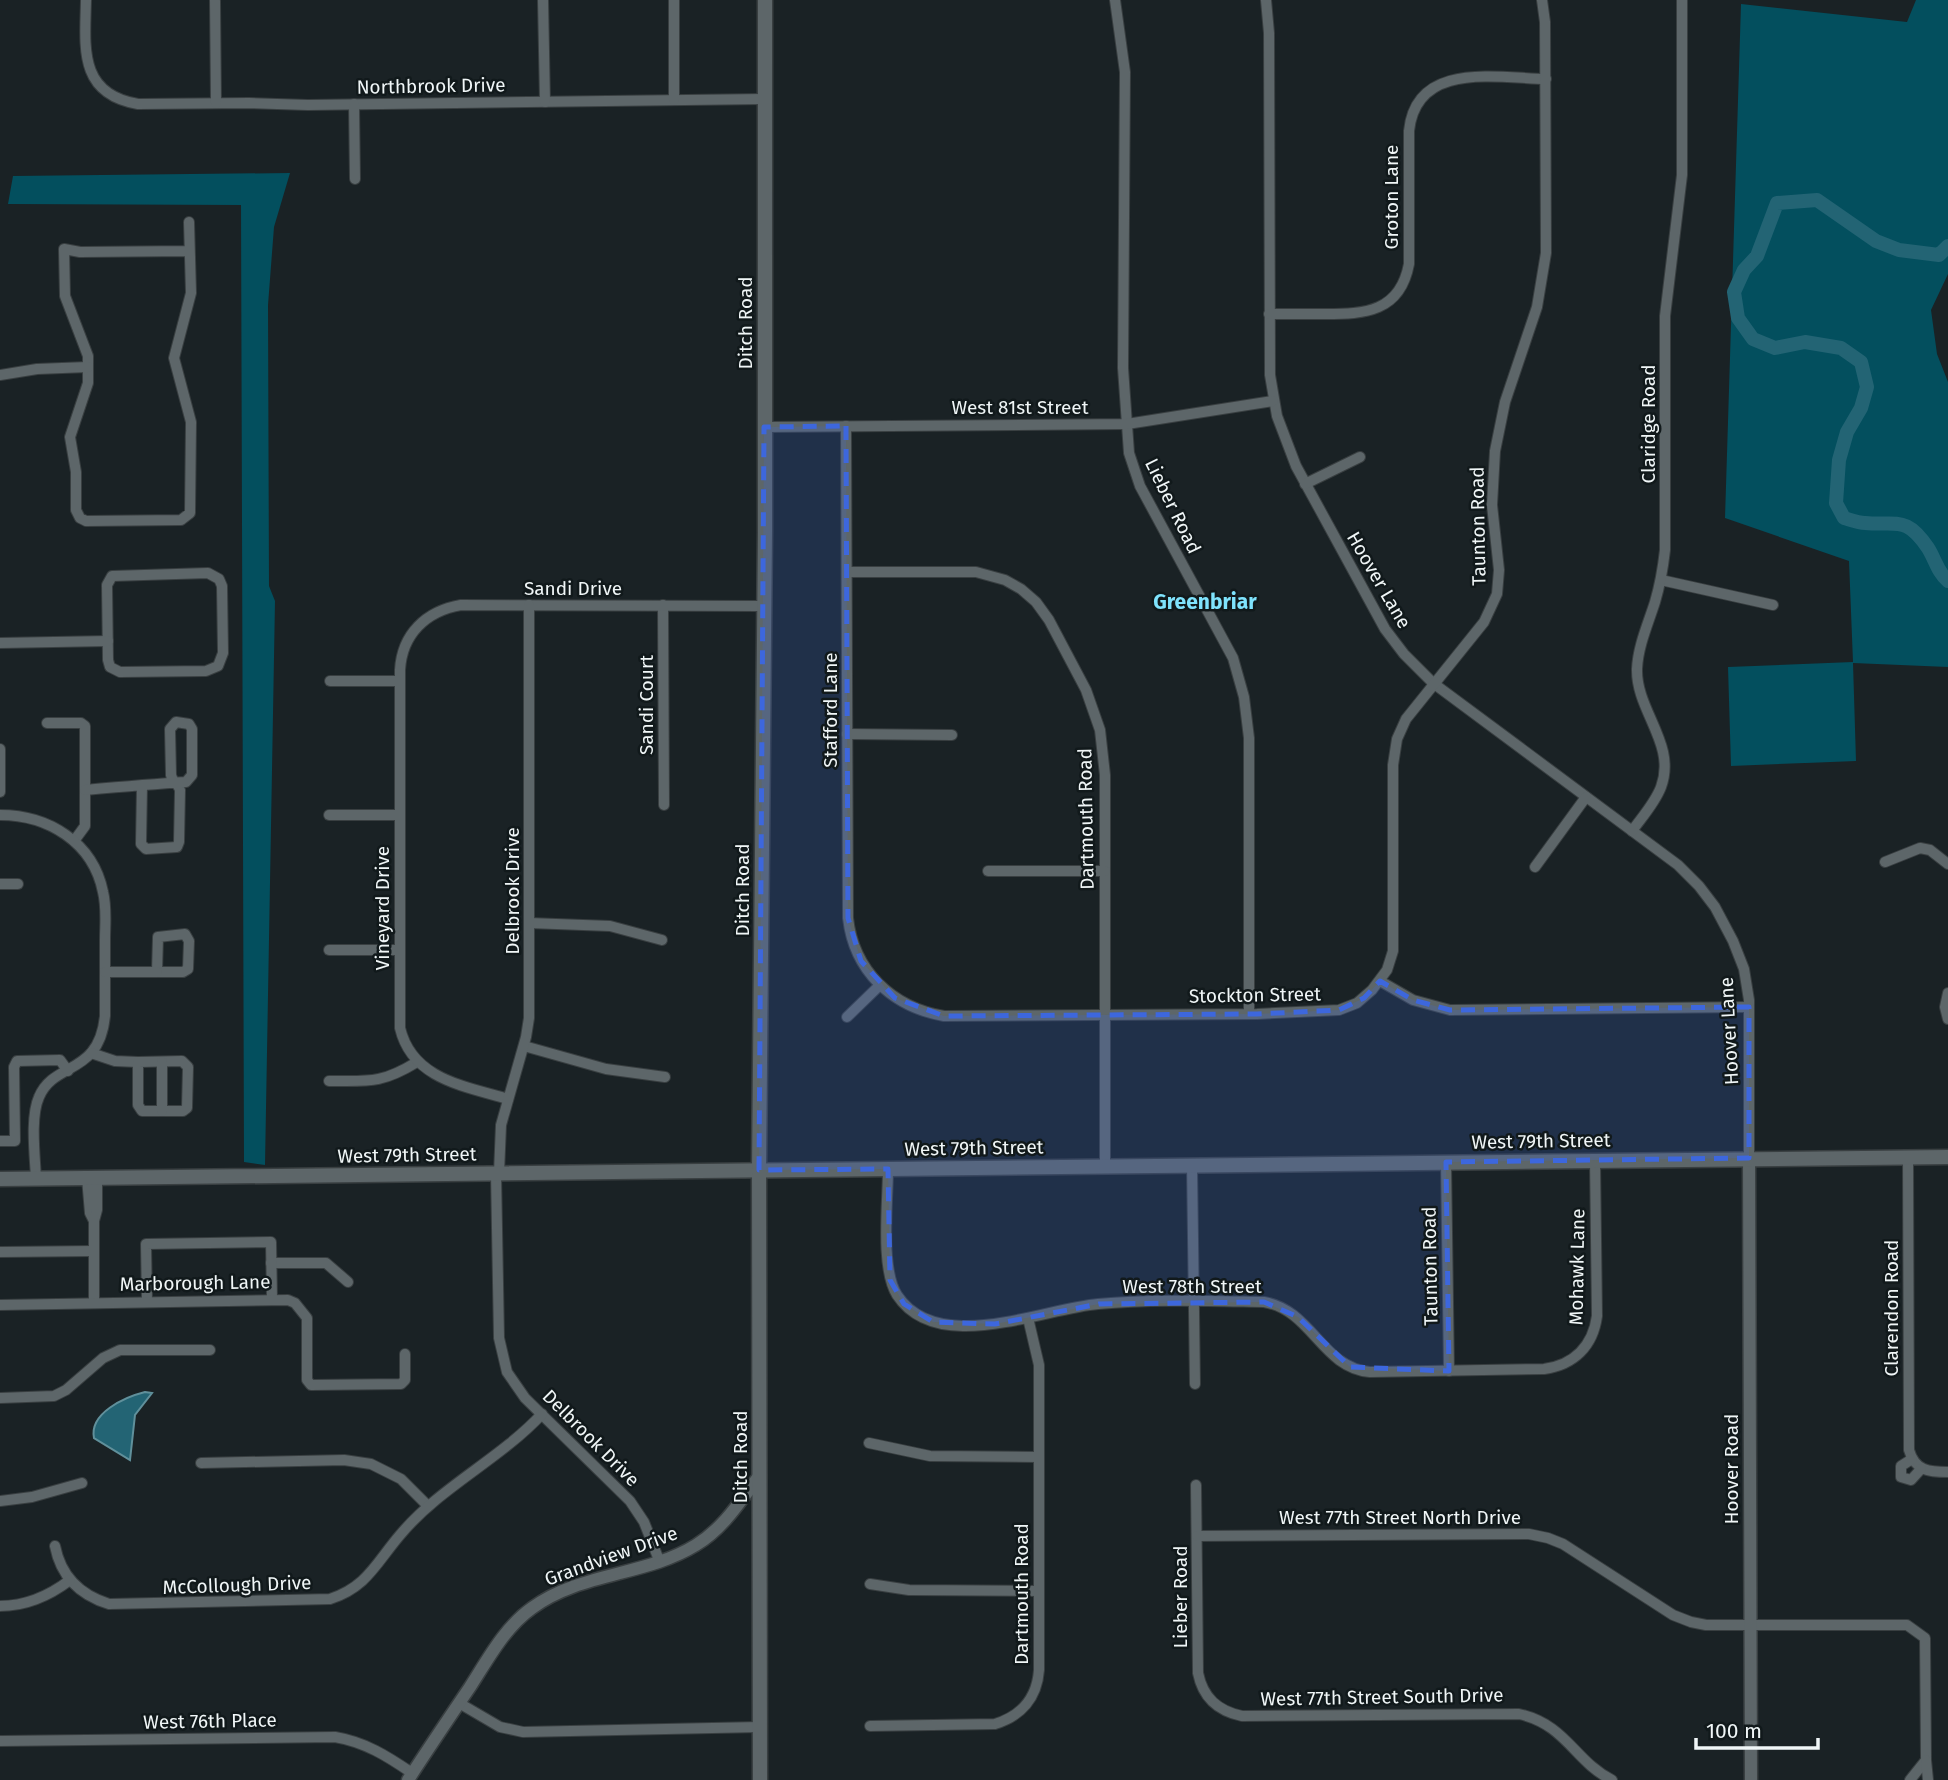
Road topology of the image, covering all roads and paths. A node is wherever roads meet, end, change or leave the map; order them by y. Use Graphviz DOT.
graph roads {
  1 [pos="86,0"];
  2 [pos="543,0"];
  3 [pos="674,0"];
  4 [pos="765,0"];
  5 [pos="1115,0"];
  6 [pos="1266,0"];
  7 [pos="1542,0"];
  8 [pos="1682,0"];
  9 [pos="215,1"];
  10 [pos="1546,79"];
  11 [pos="765,99"];
  12 [pos="674,100"];
  13 [pos="545,102"];
  14 [pos="216,103"];
  15 [pos="354,104"];
  16 [pos="355,179"];
  17 [pos="189,222"];
  18 [pos="189,251"];
  19 [pos="1269,314"];
  20 [pos="88,367"];
  21 [pos="0,375"];
  22 [pos="1273,401"];
  23 [pos="1127,424"];
  24 [pos="846,426"];
  25 [pos="764,427"];
  26 [pos="1360,457"];
  27 [pos="1305,484"];
  28 [pos="847,572"];
  29 [pos="1661,580"];
  30 [pos="1773,605"];
  31 [pos="529,606"];
  32 [pos="663,606"];
  33 [pos="763,606"];
  34 [pos="108,641"];
  35 [pos="0,643"];
  36 [pos="403,651"];
  37 [pos="330,681"];
  38 [pos="400,681"];
  39 [pos="1433,683"];
  40 [pos="47,723"];
  41 [pos="847,734"];
  42 [pos="952,735"];
  43 [pos="0,749"];
  44 [pos="173,780"];
  45 [pos="142,785"];
  46 [pos="85,790"];
  47 [pos="0,792"];
  48 [pos="1586,797"];
  49 [pos="664,805"];
  50 [pos="0,815"];
  51 [pos="330,815"];
  52 [pos="400,815"];
  53 [pos="1632,831"];
  54 [pos="74,841"];
  55 [pos="1885,862"];
  56 [pos="1948,864"];
  57 [pos="1535,867"];
  58 [pos="988,871"];
  59 [pos="1105,871"];
  60 [pos="0,884"];
  61 [pos="18,884"];
  62 [pos="529,923"];
  63 [pos="662,940"];
  64 [pos="329,950"];
  65 [pos="399,950"];
  66 [pos="105,972"];
  67 [pos="157,972"];
  68 [pos="1380,981"];
  69 [pos="880,985"];
  70 [pos="1948,993"];
  71 [pos="1749,1007"];
  72 [pos="1249,1014"];
  73 [pos="1105,1015"];
  74 [pos="847,1017"];
  75 [pos="1948,1019"];
  76 [pos="524,1046"];
  77 [pos="91,1053"];
  78 [pos="138,1062"];
  79 [pos="162,1062"];
  80 [pos="417,1062"];
  81 [pos="68,1071"];
  82 [pos="665,1077"];
  83 [pos="329,1081"];
  84 [pos="508,1099"];
  85 [pos="162,1111"];
  86 [pos="0,1141"];
  87 [pos="1908,1157"];
  88 [pos="1948,1157"];
  89 [pos="1749,1158"];
  90 [pos="1595,1160"];
  91 [pos="1446,1162"];
  92 [pos="1192,1165"];
  93 [pos="1105,1166"];
  94 [pos="888,1169"];
  95 [pos="759,1170"];
  96 [pos="498,1173"];
  97 [pos="92,1178"];
  98 [pos="0,1179"];
  99 [pos="36,1179"];
  100 [pos="94,1251"];
  101 [pos="0,1252"];
  102 [pos="271,1263"];
  103 [pos="348,1282"];
  104 [pos="272,1299"];
  105 [pos="147,1301"];
  106 [pos="94,1302"];
  107 [pos="1194,1303"];
  108 [pos="0,1305"];
  109 [pos="1028,1318"];
  110 [pos="210,1350"];
  111 [pos="405,1354"];
  112 [pos="1565,1364"];
  113 [pos="1449,1371"];
  114 [pos="1195,1384"];
  115 [pos="0,1398"];
  116 [pos="542,1414"];
  117 [pos="869,1443"];
  118 [pos="1039,1457"];
  119 [pos="201,1463"];
  120 [pos="1916,1464"];
  121 [pos="1948,1472"];
  122 [pos="760,1475"];
  123 [pos="82,1483"];
  124 [pos="1196,1485"];
  125 [pos="0,1501"];
  126 [pos="428,1506"];
  127 [pos="1198,1536"];
  128 [pos="55,1546"];
  129 [pos="659,1560"];
  130 [pos="70,1580"];
  131 [pos="870,1584"];
  132 [pos="1039,1591"];
  133 [pos="0,1606"];
  134 [pos="1751,1624"];
  135 [pos="459,1703"];
  136 [pos="1214,1704"];
  137 [pos="870,1726"];
  138 [pos="760,1727"];
  139 [pos="0,1741"];
  140 [pos="1926,1760"];
  141 [pos="1591,1766"];
  142 [pos="410,1776"];
  143 [pos="1913,1777"];
  144 [pos="760,1780"];
  145 [pos="1591,1780"];
  146 [pos="1612,1780"];
  147 [pos="1751,1780"];
  148 [pos="1928,1780"];
  1 -- 14 [label="street, Northbrook Drive"];
  2 -- 13 [label="street"];
  3 -- 12 [label="street"];
  4 -- 11 [label="main road, Ditch Road"];
  5 -- 23 [label="street, Lieber Road"];
  6 -- 19 [label="street, Hoover Lane"];
  7 -- 10 [label="street, Taunton Road"];
  8 -- 29 [label="street, Claridge Road"];
  9 -- 14 [label="street"];
  10 -- 19 [label="street, Groton Lane"];
  10 -- 39 [label="street, Taunton Road"];
  11 -- 12 [label="street, Northbrook Drive"];
  11 -- 25 [label="main road, Ditch Road"];
  12 -- 13 [label="street, Northbrook Drive"];
  13 -- 15 [label="street, Northbrook Drive"];
  14 -- 15 [label="street, Northbrook Drive"];
  15 -- 16 [label="street"];
  17 -- 18 [label="street"];
  18 -- 20 [label="street"];
  18 -- 20 [label="street"];
  19 -- 22 [label="street, Hoover Lane"];
  20 -- 21 [label="street"];
  22 -- 23 [label="street, West 81st Street"];
  22 -- 27 [label="street, Hoover Lane"];
  23 -- 24 [label="street, West 81st Street"];
  23 -- 72 [label="street, Lieber Road"];
  24 -- 25 [label="street, West 81st Street"];
  24 -- 28 [label="street, Stafford Lane"];
  25 -- 33 [label="main road, Ditch Road"];
  26 -- 27 [label="street"];
  27 -- 39 [label="street, Hoover Lane"];
  28 -- 41 [label="street, Stafford Lane"];
  28 -- 59 [label="street, Dartmouth Road"];
  29 -- 30 [label="street"];
  29 -- 53 [label="street, Claridge Road"];
  31 -- 32 [label="street, Sandi Drive"];
  31 -- 36 [label="street, Sandi Drive"];
  31 -- 62 [label="street, Delbrook Drive"];
  32 -- 33 [label="street, Sandi Drive"];
  32 -- 49 [label="street, Sandi Court"];
  33 -- 95 [label="main road, Ditch Road"];
  34 -- 34 [label="street"];
  34 -- 35 [label="street"];
  36 -- 38 [label="street, Vineyard Drive"];
  37 -- 38 [label="street"];
  38 -- 52 [label="street, Vineyard Drive"];
  39 -- 48 [label="street, Hoover Lane"];
  39 -- 68 [label="street, Taunton Road"];
  40 -- 46 [label="street"];
  41 -- 42 [label="street"];
  41 -- 69 [label="street, Stafford Lane"];
  43 -- 47 [label="street"];
  44 -- 44 [label="street"];
  44 -- 45 [label="street"];
  44 -- 45 [label="street"];
  45 -- 46 [label="street"];
  46 -- 54 [label="street"];
  48 -- 53 [label="street, Hoover Lane"];
  48 -- 57 [label="street"];
  50 -- 54 [label="street"];
  51 -- 52 [label="street"];
  52 -- 65 [label="street, Vineyard Drive"];
  53 -- 71 [label="street, Hoover Lane"];
  54 -- 66 [label="street"];
  55 -- 56 [label="street"];
  58 -- 59 [label="street"];
  59 -- 73 [label="street, Dartmouth Road"];
  60 -- 61 [label="street"];
  62 -- 63 [label="street"];
  62 -- 76 [label="street, Delbrook Drive"];
  64 -- 65 [label="street"];
  65 -- 80 [label="street, Vineyard Drive"];
  66 -- 67 [label="street"];
  66 -- 77 [label="street"];
  67 -- 67 [label="street"];
  68 -- 71 [label="street"];
  68 -- 72 [label="street, Stockton Street"];
  69 -- 73 [label="street, Stockton Street"];
  69 -- 74 [label="street"];
  70 -- 75 [label="street"];
  71 -- 89 [label="street, Hoover Lane"];
  72 -- 73 [label="street, Stockton Street"];
  73 -- 93 [label="street, Dartmouth Road"];
  76 -- 82 [label="street"];
  76 -- 84 [label="street, Delbrook Drive"];
  77 -- 78 [label="street"];
  77 -- 81 [label="street"];
  78 -- 79 [label="street"];
  78 -- 85 [label="street"];
  79 -- 85 [label="street"];
  79 -- 85 [label="street"];
  80 -- 83 [label="street"];
  80 -- 84 [label="street"];
  81 -- 86 [label="street"];
  81 -- 99 [label="street"];
  84 -- 96 [label="street, Delbrook Drive"];
  87 -- 88 [label="main road, West 79th Street"];
  87 -- 89 [label="main road, West 79th Street"];
  87 -- 120 [label="street, Clarendon Road"];
  89 -- 90 [label="main road, West 79th Street"];
  89 -- 134 [label="street, Hoover Road"];
  90 -- 91 [label="main road, West 79th Street"];
  90 -- 112 [label="street, Mohawk Lane"];
  91 -- 92 [label="main road, West 79th Street"];
  91 -- 113 [label="street, Taunton Road"];
  92 -- 93 [label="main road, West 79th Street"];
  92 -- 107 [label="street"];
  93 -- 94 [label="main road, West 79th Street"];
  94 -- 95 [label="main road, West 79th Street"];
  94 -- 109 [label="street, West 78th Street"];
  95 -- 96 [label="main road, West 79th Street"];
  95 -- 122 [label="main road, Ditch Road"];
  96 -- 97 [label="main road, West 79th Street"];
  96 -- 116 [label="street, Delbrook Drive"];
  97 -- 99 [label="main road, West 79th Street"];
  97 -- 100 [label="street"];
  98 -- 99 [label="main road, West 79th Street"];
  100 -- 101 [label="street"];
  100 -- 106 [label="street"];
  102 -- 103 [label="street"];
  102 -- 104 [label="street"];
  102 -- 105 [label="street"];
  104 -- 105 [label="street, Marborough Lane"];
  104 -- 111 [label="street, Marborough Lane"];
  105 -- 106 [label="street, Marborough Lane"];
  106 -- 108 [label="street, Marborough Lane"];
  107 -- 109 [label="street, West 78th Street"];
  107 -- 113 [label="street, West 78th Street"];
  107 -- 114 [label="street"];
  109 -- 118 [label="street, Dartmouth Road"];
  110 -- 115 [label="street"];
  112 -- 113 [label="street, West 78th Street"];
  116 -- 126 [label="street, McCollough Drive"];
  116 -- 129 [label="street, Delbrook Drive"];
  117 -- 118 [label="street"];
  118 -- 132 [label="street, Dartmouth Road"];
  119 -- 126 [label="street"];
  120 -- 120 [label="street"];
  120 -- 121 [label="street"];
  122 -- 129 [label="street, Grandview Drive"];
  122 -- 138 [label="main road, Ditch Road"];
  123 -- 125 [label="street"];
  124 -- 127 [label="street, Lieber Road"];
  126 -- 130 [label="street, McCollough Drive"];
  127 -- 134 [label="street, West 77th Street North Drive"];
  127 -- 136 [label="street, Lieber Road"];
  128 -- 130 [label="street"];
  129 -- 135 [label="street, Grandview Drive"];
  130 -- 133 [label="street"];
  131 -- 132 [label="street"];
  132 -- 137 [label="street, Dartmouth Road"];
  134 -- 140 [label="street, West 77th Street North Drive"];
  134 -- 147 [label="street, Hoover Road"];
  135 -- 138 [label="street"];
  135 -- 142 [label="street, Grandview Drive"];
  136 -- 141 [label="street, West 77th Street South Drive"];
  138 -- 144 [label="main road, Ditch Road"];
  139 -- 142 [label="street, West 76th Place"];
  140 -- 143 [label="street"];
  140 -- 148 [label="street"];
  141 -- 145 [label="street"];
  141 -- 146 [label="street, West 77th Street South Drive"];
}
